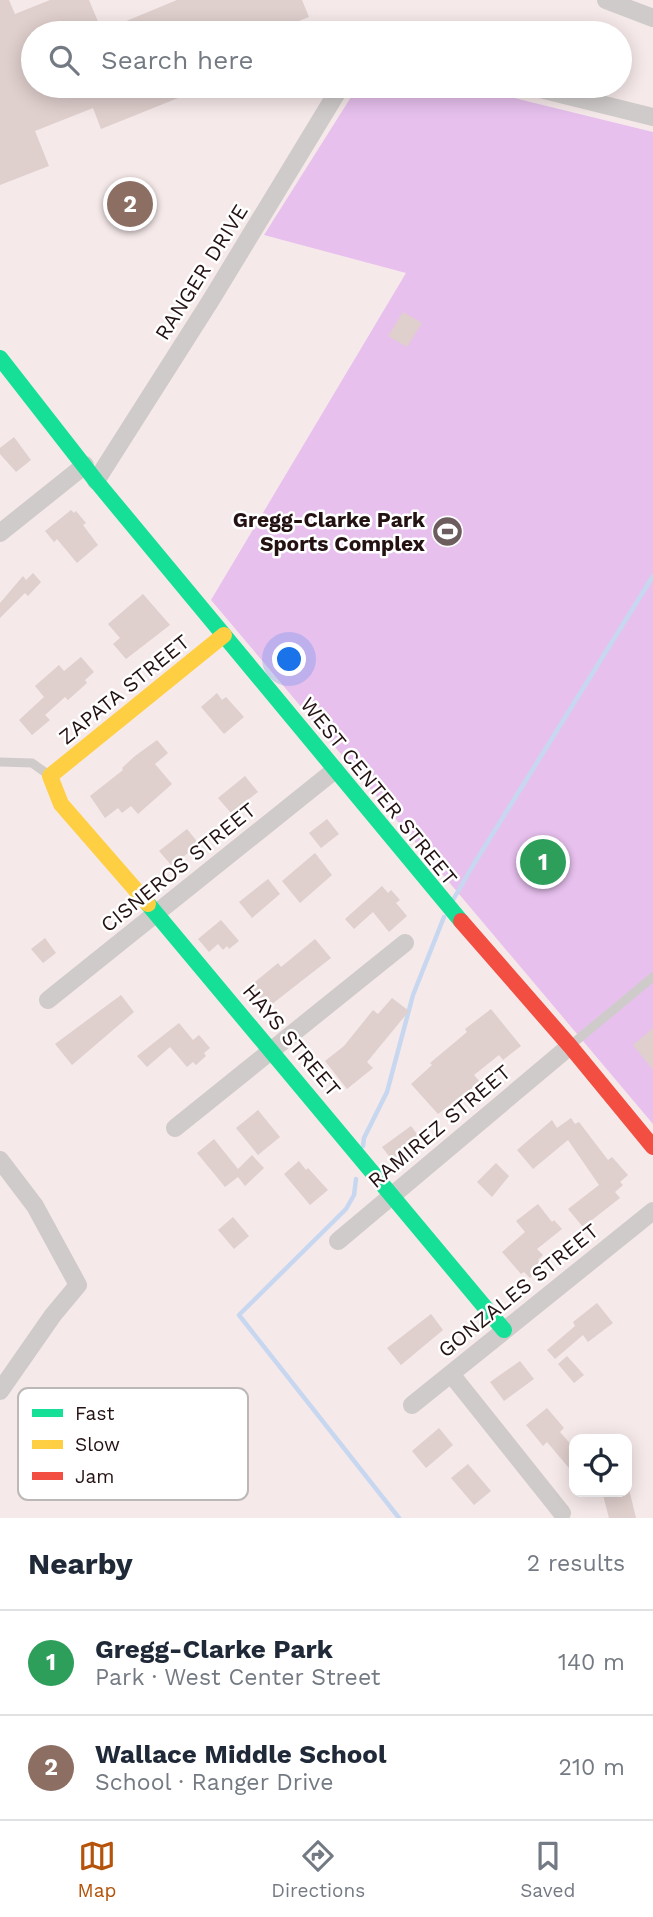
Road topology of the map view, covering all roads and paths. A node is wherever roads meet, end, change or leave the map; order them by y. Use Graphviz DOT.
graph roads {
  1 [pos="606,0"];
  2 [pos="653,18"];
  3 [pos="334,98"];
  4 [pos="576,98"];
  5 [pos="653,117"];
  6 [pos="0,358"];
  7 [pos="85,465"];
  8 [pos="96,481"];
  9 [pos="0,533"];
  10 [pos="224,635"];
  11 [pos="0,762"];
  12 [pos="335,770"];
  13 [pos="50,776"];
  14 [pos="157,914"];
  15 [pos="405,943"];
  16 [pos="653,977"];
  17 [pos="48,1000"];
  18 [pos="570,1046"];
  19 [pos="271,1051"];
  20 [pos="175,1128"];
  21 [pos="653,1147"];
  22 [pos="0,1160"];
  23 [pos="392,1195"];
  24 [pos="653,1211"];
  25 [pos="338,1241"];
  26 [pos="504,1330"];
  27 [pos="451,1374"];
  28 [pos="0,1391"];
  29 [pos="412,1405"];
  30 [pos="562,1513"];
  1 -- 2 [label="street"];
  3 -- 8 [label="street, RANGER DRIVE"];
  4 -- 5 [label="street"];
  6 -- 7 [label="street, WEST CENTER STREET"];
  7 -- 8 [label="street, WEST CENTER STREET"];
  7 -- 9 [label="street"];
  8 -- 10 [label="street, WEST CENTER STREET"];
  10 -- 12 [label="street, WEST CENTER STREET"];
  10 -- 13 [label="street, ZAPATA STREET"];
  11 -- 13 [label="lane"];
  12 -- 14 [label="street, CISNEROS STREET"];
  12 -- 18 [label="street, WEST CENTER STREET"];
  13 -- 14 [label="street, HAYS STREET"];
  14 -- 17 [label="street, CISNEROS STREET"];
  14 -- 19 [label="street, HAYS STREET"];
  15 -- 19 [label="street"];
  16 -- 18 [label="lane"];
  18 -- 21 [label="street, WEST CENTER STREET"];
  18 -- 23 [label="street, RAMIREZ STREET"];
  19 -- 20 [label="street"];
  19 -- 23 [label="street, HAYS STREET"];
  22 -- 28 [label="street"];
  23 -- 25 [label="street, RAMIREZ STREET"];
  23 -- 26 [label="street, HAYS STREET"];
  24 -- 26 [label="street, GONZALES STREET"];
  26 -- 27 [label="street, GONZALES STREET"];
  27 -- 29 [label="street, GONZALES STREET"];
  27 -- 30 [label="street"];
}
